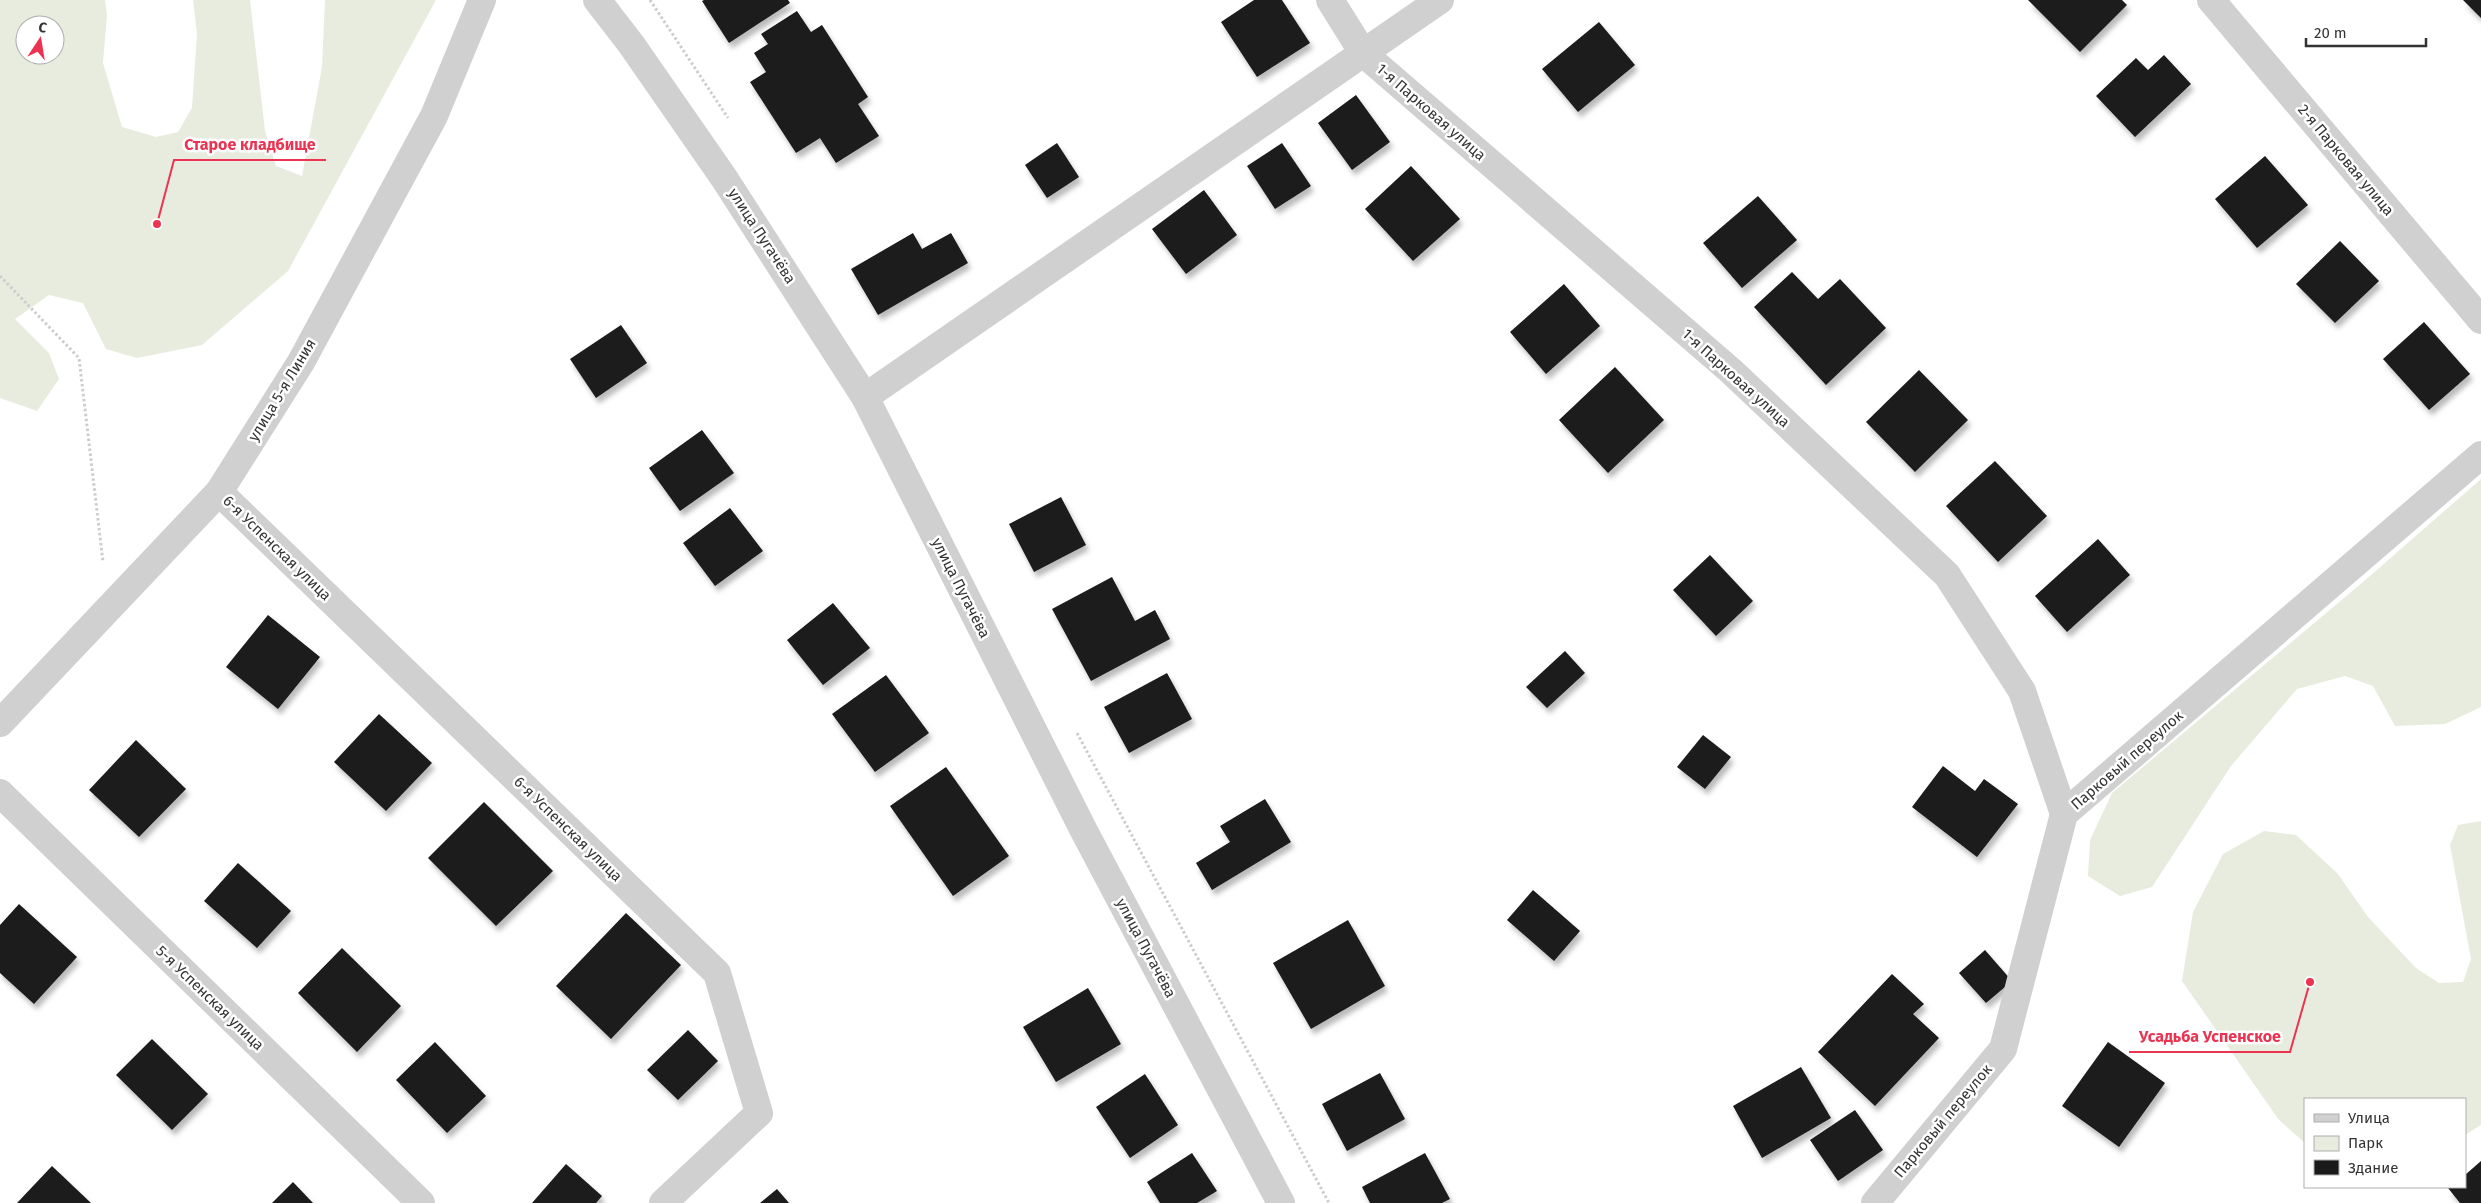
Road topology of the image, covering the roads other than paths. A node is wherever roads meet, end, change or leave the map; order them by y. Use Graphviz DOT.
graph roads {
  1 [pos="482,0"];
  2 [pos="596,0"];
  3 [pos="1330,0"];
  4 [pos="1440,0"];
  5 [pos="2211,0"];
  6 [pos="1363,53"];
  7 [pos="2481,320"];
  8 [pos="864,397"];
  9 [pos="2481,455"];
  10 [pos="219,492"];
  11 [pos="0,723"];
  12 [pos="0,793"];
  13 [pos="2064,814"];
  14 [pos="421,1203"];
  15 [pos="663,1203"];
  16 [pos="1281,1203"];
  17 [pos="1875,1203"];
  1 -- 10 [label="street, улица 5-я Линия"];
  2 -- 8 [label="street, улица Пугачёва"];
  3 -- 6 [label="street, 1-я Парковая улица"];
  4 -- 6 [label="street"];
  5 -- 7 [label="street, 2-я Парковая улица"];
  6 -- 8 [label="street"];
  6 -- 13 [label="street, 1-я Парковая улица"];
  8 -- 16 [label="street, улица Пугачёва"];
  9 -- 13 [label="street, Парковый переулок"];
  10 -- 11 [label="street, улица 5-я Линия"];
  10 -- 15 [label="street, 6-я Успенская улица"];
  12 -- 14 [label="street, 5-я Успенская улица"];
  13 -- 17 [label="street, Парковый переулок"];
}
